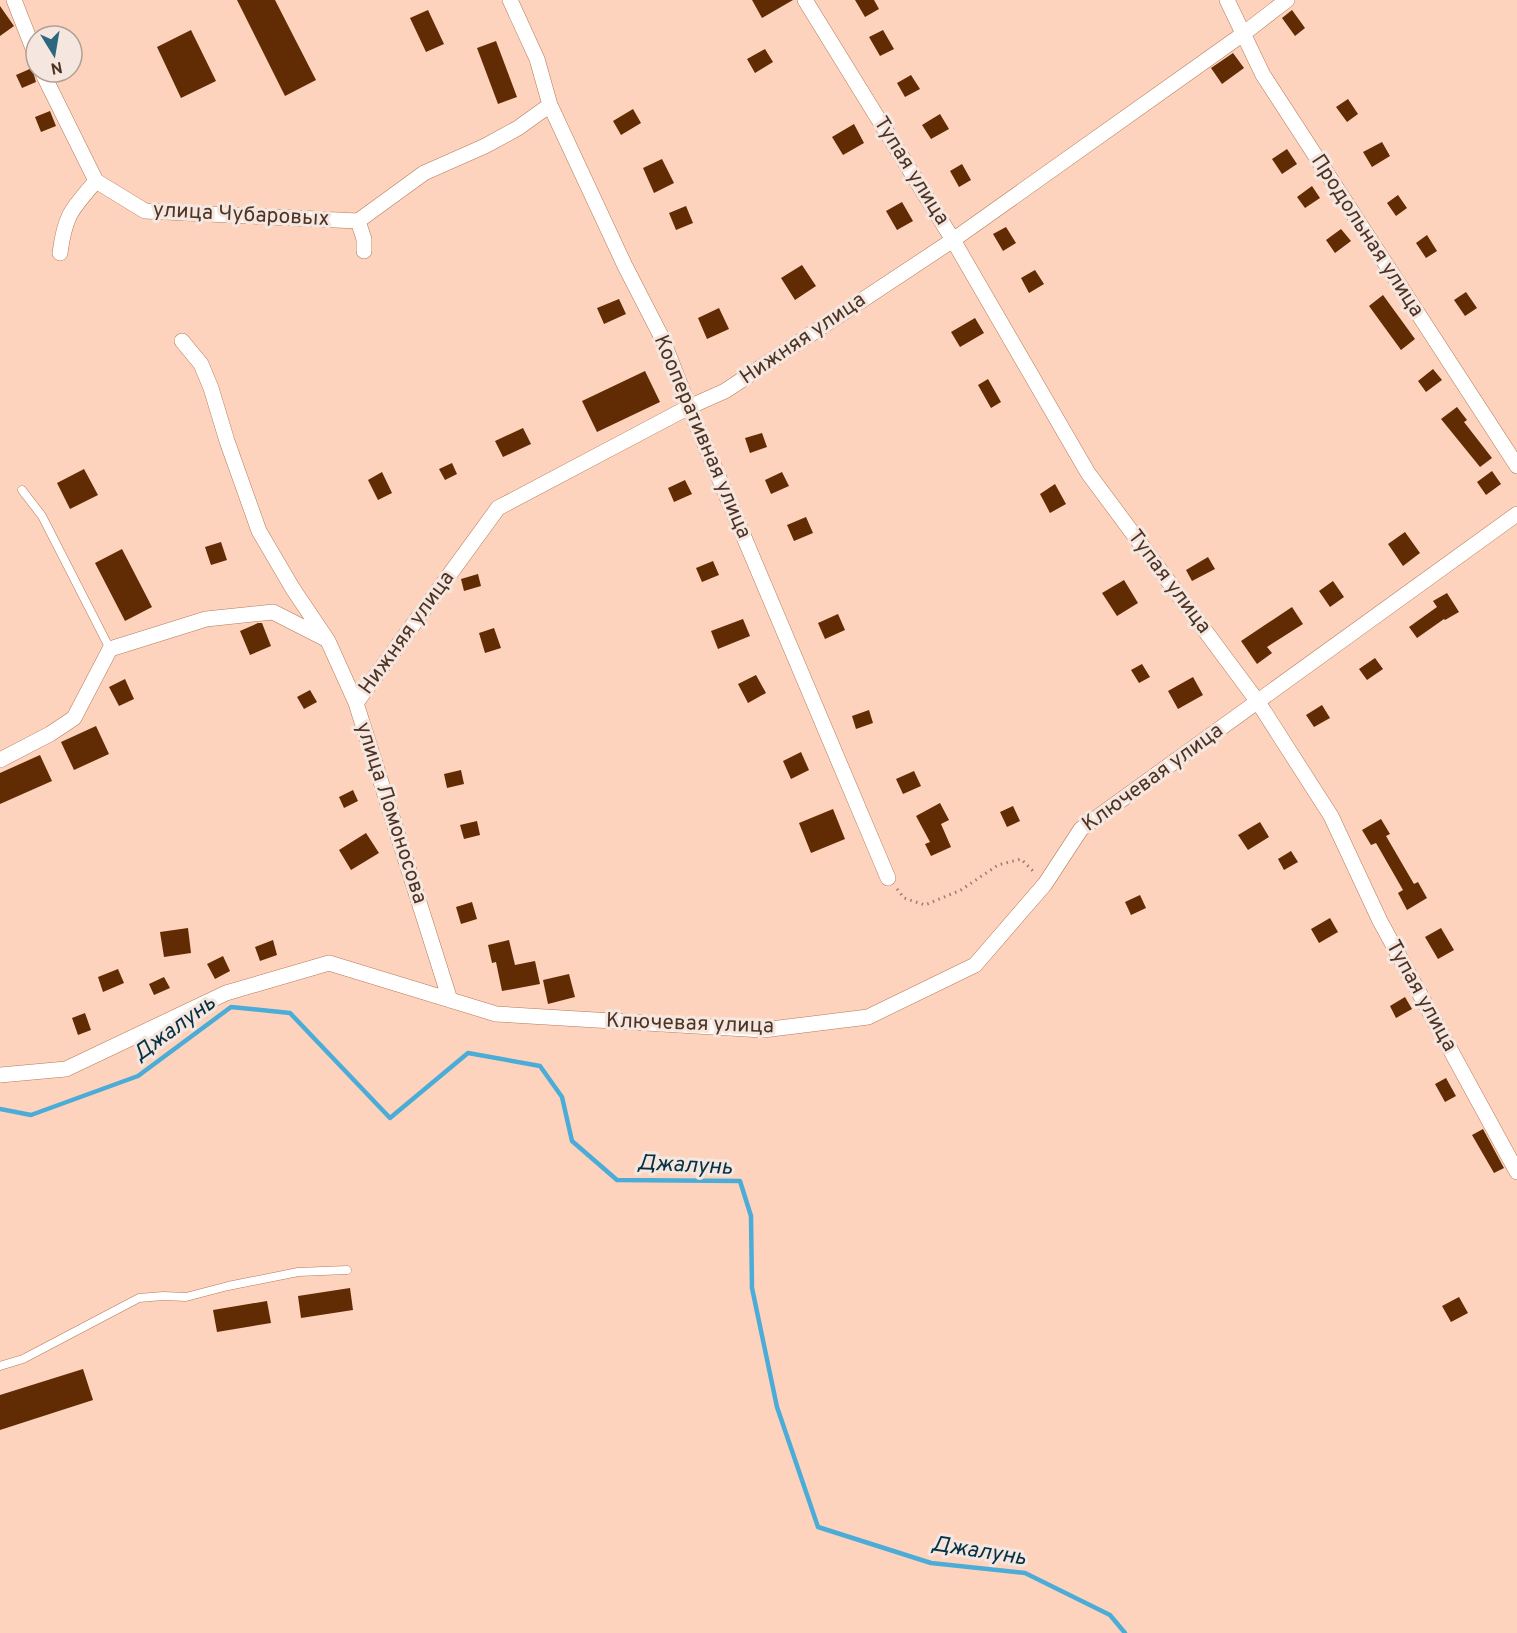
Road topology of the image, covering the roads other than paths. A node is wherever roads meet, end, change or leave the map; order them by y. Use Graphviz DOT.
graph roads {
  1 [pos="14,0"];
  2 [pos="510,0"];
  3 [pos="805,0"];
  4 [pos="1227,0"];
  5 [pos="1287,0"];
  6 [pos="24,25"];
  7 [pos="1242,34"];
  8 [pos="48,84"];
  9 [pos="550,105"];
  10 [pos="96,181"];
  11 [pos="358,221"];
  12 [pos="953,240"];
  13 [pos="364,251"];
  14 [pos="60,254"];
  15 [pos="182,341"];
  16 [pos="689,407"];
  17 [pos="1517,466"];
  18 [pos="22,490"];
  19 [pos="1517,514"];
  20 [pos="328,641"];
  21 [pos="110,649"];
  22 [pos="1258,702"];
  23 [pos="356,703"];
  24 [pos="0,760"];
  25 [pos="888,878"];
  26 [pos="450,1000"];
  27 [pos="0,1075"];
  28 [pos="1517,1172"];
  29 [pos="347,1270"];
  30 [pos="0,1366"];
  1 -- 6 [label="street"];
  2 -- 9 [label="street, Кооперативная улица"];
  3 -- 12 [label="street, Тупая улица"];
  4 -- 7 [label="street, Продольная улица"];
  5 -- 7 [label="street, Нижняя улица"];
  7 -- 12 [label="street, Нижняя улица"];
  7 -- 17 [label="street, Продольная улица"];
  8 -- 10 [label="street"];
  9 -- 11 [label="street, улица Чубаровых"];
  9 -- 16 [label="street, Кооперативная улица"];
  10 -- 11 [label="street, улица Чубаровых"];
  10 -- 14 [label="street"];
  11 -- 13 [label="street, улица Чубаровых"];
  12 -- 16 [label="street, Нижняя улица"];
  12 -- 22 [label="street, Тупая улица"];
  15 -- 20 [label="street, улица Ломоносова"];
  16 -- 23 [label="street, Нижняя улица"];
  16 -- 25 [label="street, Кооперативная улица"];
  18 -- 21 [label="lane"];
  19 -- 22 [label="street, Ключевая улица"];
  20 -- 21 [label="street"];
  20 -- 23 [label="street, улица Ломоносова"];
  21 -- 24 [label="street"];
  22 -- 26 [label="street, Ключевая улица"];
  22 -- 28 [label="street, Тупая улица"];
  23 -- 26 [label="street, улица Ломоносова"];
  26 -- 27 [label="street, Ключевая улица"];
  29 -- 30 [label="lane"];
}
